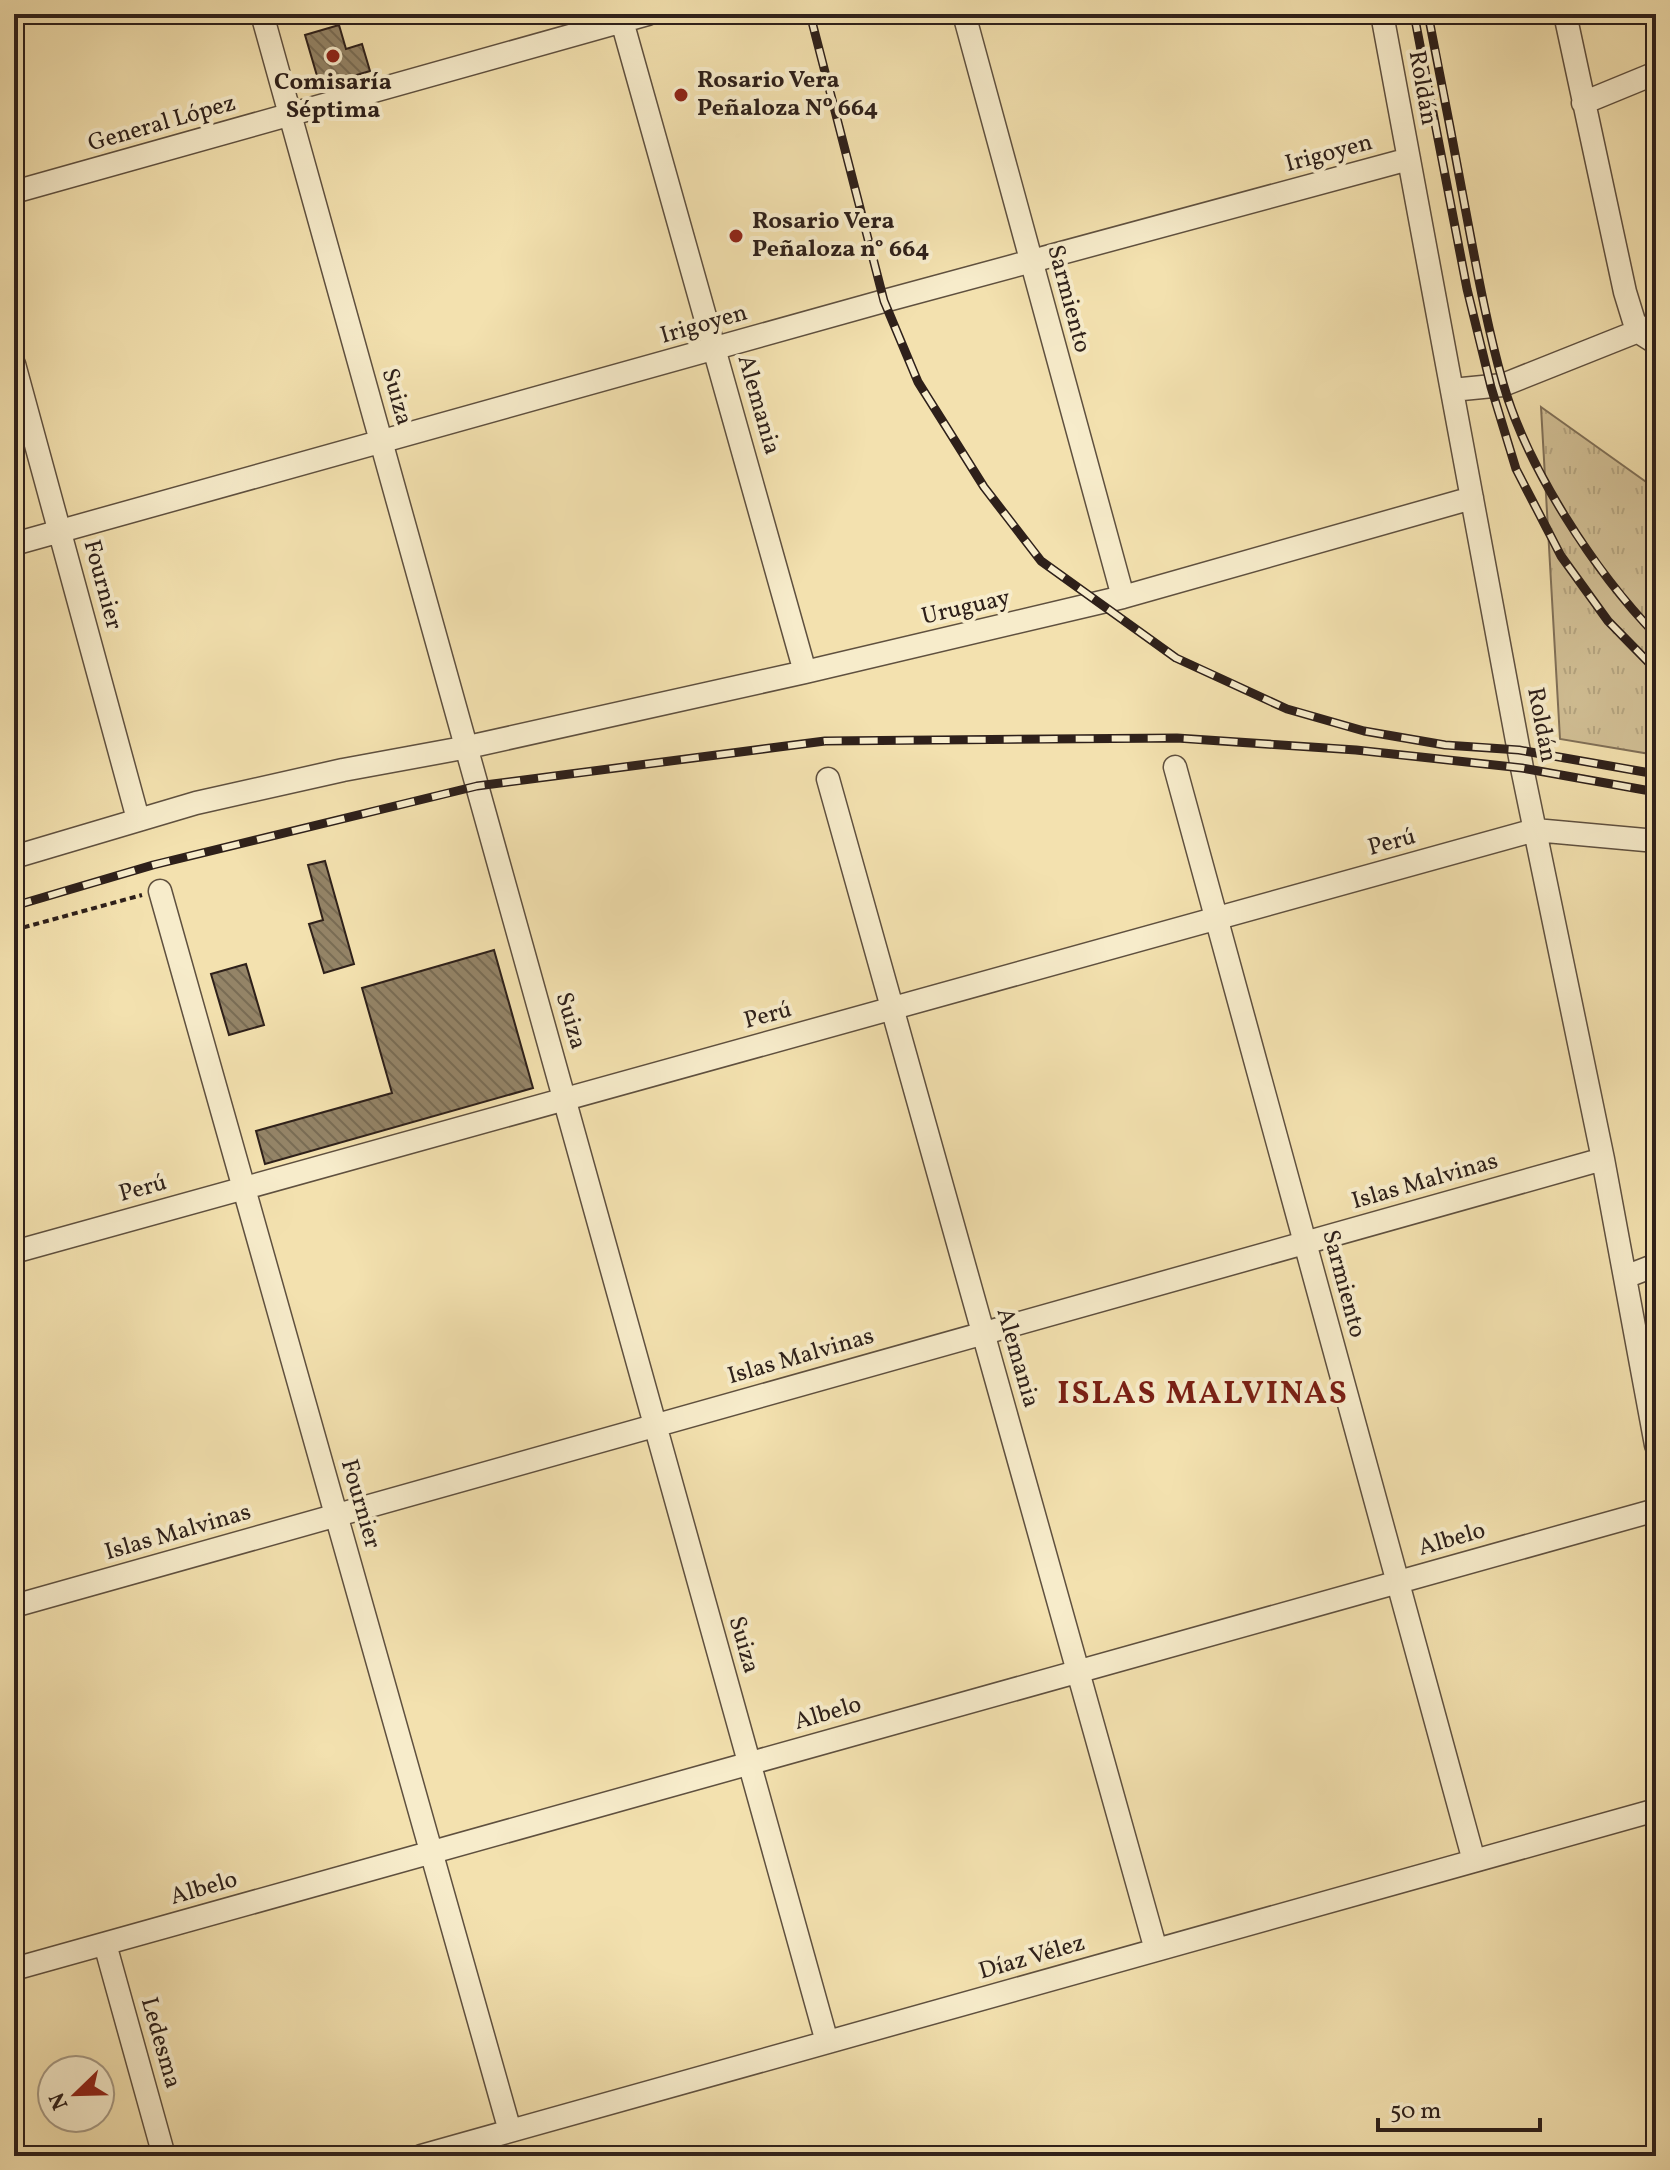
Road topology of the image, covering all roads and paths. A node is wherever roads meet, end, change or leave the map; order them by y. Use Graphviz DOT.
graph roads {
  1 [pos="262,14"];
  2 [pos="648,14"];
  3 [pos="964,14"];
  4 [pos="1382,14"];
  5 [pos="1565,14"];
  6 [pos="621,18"];
  7 [pos="1656,73"];
  8 [pos="1583,103"];
  9 [pos="291,115"];
  10 [pos="1409,159"];
  11 [pos="14,192"];
  12 [pos="1031,262"];
  13 [pos="1650,333"];
  14 [pos="715,349"];
  15 [pos="14,364"];
  16 [pos="1452,390"];
  17 [pos="381,442"];
  18 [pos="1472,498"];
  19 [pos="60,531"];
  20 [pos="14,544"];
  21 [pos="1123,597"];
  22 [pos="805,672"];
  23 [pos="468,747"];
  24 [pos="1175,767"];
  25 [pos="828,779"];
  26 [pos="138,819"];
  27 [pos="1535,830"];
  28 [pos="1656,841"];
  29 [pos="14,857"];
  30 [pos="160,891"];
  31 [pos="1216,919"];
  32 [pos="14,930"];
  33 [pos="892,1008"];
  34 [pos="564,1099"];
  35 [pos="1603,1159"];
  36 [pos="244,1188"];
  37 [pos="1305,1243"];
  38 [pos="14,1252"];
  39 [pos="1656,1265"];
  40 [pos="1625,1277"];
  41 [pos="983,1334"];
  42 [pos="655,1426"];
  43 [pos="1656,1445"];
  44 [pos="1656,1510"];
  45 [pos="336,1515"];
  46 [pos="1398,1582"];
  47 [pos="14,1606"];
  48 [pos="1078,1671"];
  49 [pos="749,1763"];
  50 [pos="1656,1810"];
  51 [pos="431,1852"];
  52 [pos="1474,1861"];
  53 [pos="105,1944"];
  54 [pos="1156,1950"];
  55 [pos="14,1969"];
  56 [pos="827,2042"];
  57 [pos="510,2131"];
  58 [pos="164,2156"];
  59 [pos="421,2156"];
  1 -- 9 [label="street, Suiza"];
  2 -- 6 [label="street, General López"];
  3 -- 12 [label="street, Sarmiento"];
  4 -- 10 [label="street, Roldán"];
  5 -- 8 [label="street"];
  6 -- 9 [label="street, General López"];
  6 -- 14 [label="street, Alemania"];
  7 -- 8 [label="street"];
  8 -- 13 [label="street"];
  9 -- 11 [label="street, General López"];
  9 -- 17 [label="street, Suiza"];
  10 -- 12 [label="street, Irigoyen"];
  10 -- 16 [label="street, Roldán"];
  12 -- 14 [label="street, Irigoyen"];
  12 -- 21 [label="street, Sarmiento"];
  13 -- 16 [label="street"];
  14 -- 17 [label="street, Irigoyen"];
  14 -- 22 [label="street, Alemania"];
  15 -- 19 [label="street, Fournier"];
  16 -- 18 [label="street, Roldán"];
  17 -- 19 [label="street, Irigoyen"];
  17 -- 23 [label="street, Suiza"];
  18 -- 21 [label="street, Uruguay"];
  18 -- 27 [label="street, Roldán"];
  19 -- 20 [label="street, Irigoyen"];
  19 -- 26 [label="street, Fournier"];
  21 -- 22 [label="street, Uruguay"];
  22 -- 23 [label="street, Uruguay"];
  23 -- 26 [label="street, Uruguay"];
  23 -- 34 [label="street, Suiza"];
  24 -- 31 [label="street, Sarmiento"];
  25 -- 33 [label="street, Alemania"];
  26 -- 29 [label="street"];
  27 -- 28 [label="street"];
  27 -- 31 [label="street, Perú"];
  27 -- 35 [label="street, Roldán"];
  30 -- 32 [label="path"];
  30 -- 36 [label="street, Fournier"];
  31 -- 33 [label="street, Perú"];
  31 -- 37 [label="street, Sarmiento"];
  33 -- 34 [label="street, Perú"];
  33 -- 41 [label="street, Alemania"];
  34 -- 36 [label="street, Perú"];
  34 -- 42 [label="street, Suiza"];
  35 -- 37 [label="street, Islas Malvinas"];
  35 -- 40 [label="street, Roldán"];
  36 -- 38 [label="street, Perú"];
  36 -- 45 [label="street, Fournier"];
  37 -- 41 [label="street, Islas Malvinas"];
  37 -- 46 [label="street, Sarmiento"];
  39 -- 40 [label="street"];
  40 -- 43 [label="street, Roldán"];
  41 -- 42 [label="street, Islas Malvinas"];
  41 -- 48 [label="street, Alemania"];
  42 -- 45 [label="street, Islas Malvinas"];
  42 -- 49 [label="street, Suiza"];
  44 -- 46 [label="street, Albelo"];
  45 -- 47 [label="street, Islas Malvinas"];
  45 -- 51 [label="street, Fournier"];
  46 -- 48 [label="street, Albelo"];
  46 -- 52 [label="street, Sarmiento"];
  48 -- 49 [label="street, Albelo"];
  48 -- 54 [label="street, Alemania"];
  49 -- 51 [label="street, Albelo"];
  49 -- 56 [label="street, Suiza"];
  50 -- 52 [label="street, Díaz Vélez"];
  51 -- 53 [label="street, Albelo"];
  51 -- 57 [label="street, Fournier"];
  52 -- 54 [label="street, Díaz Vélez"];
  53 -- 55 [label="street, Albelo"];
  53 -- 58 [label="street, Ledesma"];
  54 -- 56 [label="street, Díaz Vélez"];
  56 -- 57 [label="street, Díaz Vélez"];
  57 -- 59 [label="street, Díaz Vélez"];
}
